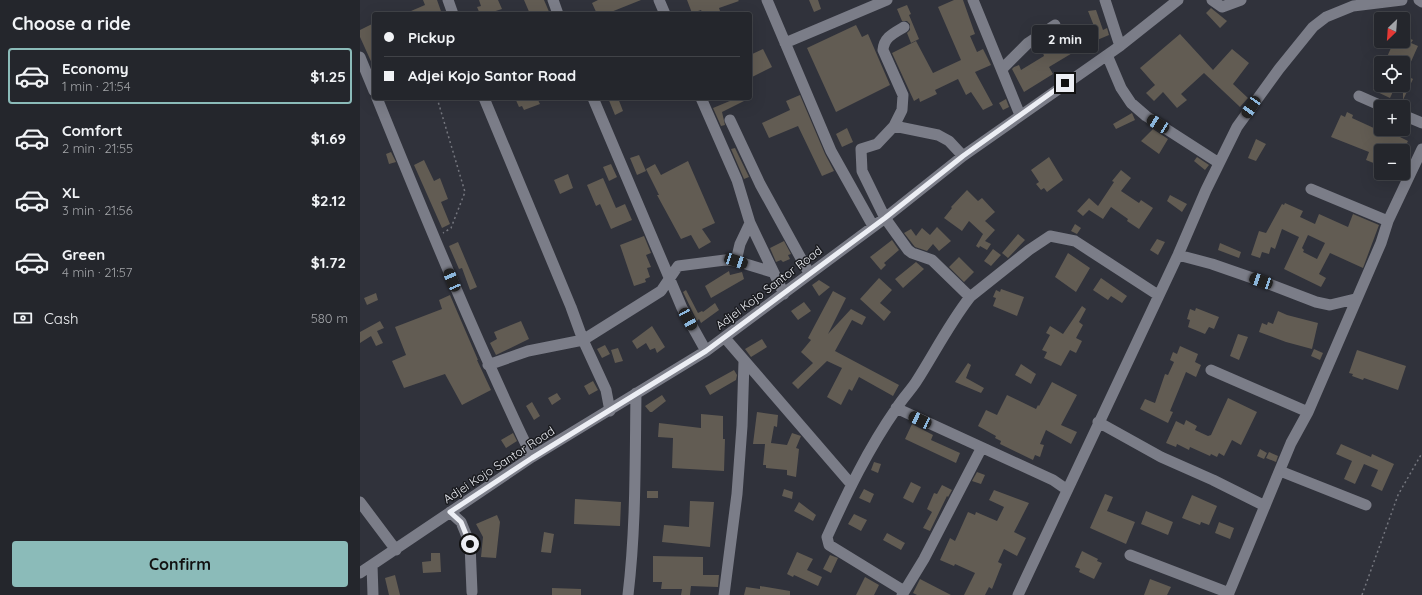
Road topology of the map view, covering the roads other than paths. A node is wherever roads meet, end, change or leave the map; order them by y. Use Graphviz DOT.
graph roads {
  1 [pos="448,0"];
  2 [pos="553,0"];
  3 [pos="659,0"];
  4 [pos="767,0"];
  5 [pos="887,0"];
  6 [pos="973,0"];
  7 [pos="1105,0"];
  8 [pos="1178,0"];
  9 [pos="1212,0"];
  10 [pos="1241,0"];
  11 [pos="1339,0"];
  12 [pos="1402,0"];
  13 [pos="1419,0"];
  14 [pos="1422,2"];
  15 [pos="1353,6"];
  16 [pos="452,12"];
  17 [pos="557,12"];
  18 [pos="664,12"];
  19 [pos="1055,25"];
  20 [pos="904,27"];
  21 [pos="785,43"];
  22 [pos="1120,46"];
  23 [pos="1107,55"];
  24 [pos="360,57"];
  25 [pos="1002,68"];
  26 [pos="372,86"];
  27 [pos="1358,96"];
  28 [pos="378,100"];
  29 [pos="485,100"];
  30 [pos="594,100"];
  31 [pos="702,100"];
  32 [pos="1374,103"];
  33 [pos="1020,114"];
  34 [pos="1410,118"];
  35 [pos="730,120"];
  36 [pos="1422,123"];
  37 [pos="894,126"];
  38 [pos="1422,149"];
  39 [pos="963,156"];
  40 [pos="1220,163"];
  41 [pos="1311,189"];
  42 [pos="885,218"];
  43 [pos="1388,221"];
  44 [pos="750,223"];
  45 [pos="873,226"];
  46 [pos="1178,255"];
  47 [pos="736,261"];
  48 [pos="772,272"];
  49 [pos="810,273"];
  50 [pos="670,279"];
  51 [pos="784,294"];
  52 [pos="1158,295"];
  53 [pos="970,297"];
  54 [pos="1355,299"];
  55 [pos="725,338"];
  56 [pos="583,340"];
  57 [pos="706,351"];
  58 [pos="744,361"];
  59 [pos="488,365"];
  60 [pos="1211,370"];
  61 [pos="636,393"];
  62 [pos="896,408"];
  63 [pos="610,411"];
  64 [pos="1308,412"];
  65 [pos="1098,422"];
  66 [pos="981,449"];
  67 [pos="532,458"];
  68 [pos="1280,471"];
  69 [pos="851,484"];
  70 [pos="1066,489"];
  71 [pos="360,502"];
  72 [pos="1366,505"];
  73 [pos="1266,506"];
  74 [pos="450,512"];
  75 [pos="396,550"];
  76 [pos="1130,555"];
  77 [pos="372,565"];
  78 [pos="360,573"];
  79 [pos="472,592"];
  80 [pos="903,593"];
  81 [pos="1228,594"];
  82 [pos="373,595"];
  83 [pos="628,595"];
  84 [pos="724,595"];
  85 [pos="1018,595"];
  1 -- 16 [label="street"];
  2 -- 17 [label="street"];
  3 -- 18 [label="street"];
  4 -- 21 [label="street"];
  5 -- 21 [label="street"];
  6 -- 25 [label="street"];
  7 -- 22 [label="street"];
  8 -- 22 [label="street, Adjei Kojo Santor Road"];
  9 -- 10 [label="street"];
  11 -- 15 [label="street"];
  12 -- 15 [label="street"];
  13 -- 14 [label="street"];
  15 -- 40 [label="street"];
  19 -- 25 [label="street"];
  20 -- 37 [label="street"];
  21 -- 45 [label="street"];
  22 -- 23 [label="street, Adjei Kojo Santor Road"];
  23 -- 33 [label="street, Adjei Kojo Santor Road"];
  23 -- 40 [label="street"];
  24 -- 26 [label="street"];
  25 -- 33 [label="street"];
  27 -- 32 [label="street"];
  28 -- 59 [label="street"];
  29 -- 56 [label="street"];
  30 -- 50 [label="street"];
  31 -- 44 [label="street"];
  33 -- 39 [label="street, Adjei Kojo Santor Road"];
  34 -- 36 [label="street"];
  35 -- 49 [label="street"];
  37 -- 39 [label="street"];
  37 -- 42 [label="street"];
  38 -- 43 [label="street"];
  39 -- 42 [label="street, Adjei Kojo Santor Road"];
  40 -- 46 [label="street"];
  41 -- 43 [label="street"];
  42 -- 45 [label="street, Adjei Kojo Santor Road"];
  42 -- 53 [label="street"];
  43 -- 54 [label="street"];
  44 -- 47 [label="street"];
  44 -- 48 [label="street"];
  45 -- 49 [label="street, Adjei Kojo Santor Road"];
  46 -- 52 [label="street"];
  46 -- 54 [label="street"];
  47 -- 48 [label="street"];
  47 -- 50 [label="street"];
  48 -- 51 [label="street"];
  49 -- 51 [label="street, Adjei Kojo Santor Road"];
  50 -- 56 [label="street"];
  50 -- 57 [label="street"];
  51 -- 55 [label="street, Adjei Kojo Santor Road"];
  52 -- 53 [label="street"];
  52 -- 65 [label="street"];
  53 -- 62 [label="street"];
  54 -- 64 [label="street"];
  55 -- 57 [label="street, Adjei Kojo Santor Road"];
  55 -- 58 [label="street"];
  56 -- 59 [label="street"];
  56 -- 63 [label="street"];
  57 -- 61 [label="street, Adjei Kojo Santor Road"];
  58 -- 69 [label="street"];
  58 -- 84 [label="street"];
  59 -- 67 [label="street"];
  60 -- 64 [label="street"];
  61 -- 63 [label="street, Adjei Kojo Santor Road"];
  61 -- 83 [label="street"];
  62 -- 66 [label="street"];
  62 -- 69 [label="street"];
  63 -- 67 [label="street, Adjei Kojo Santor Road"];
  64 -- 68 [label="street"];
  65 -- 70 [label="street"];
  65 -- 73 [label="street"];
  66 -- 70 [label="street"];
  66 -- 80 [label="street"];
  67 -- 74 [label="street, Adjei Kojo Santor Road"];
  68 -- 72 [label="street"];
  68 -- 73 [label="street"];
  69 -- 80 [label="street"];
  70 -- 85 [label="street"];
  71 -- 75 [label="street"];
  73 -- 81 [label="street"];
  74 -- 75 [label="street, Adjei Kojo Santor Road"];
  74 -- 79 [label="street"];
  75 -- 77 [label="street, Adjei Kojo Santor Road"];
  76 -- 81 [label="street"];
  77 -- 78 [label="street, Adjei Kojo Santor Road"];
  77 -- 82 [label="street"];
}
